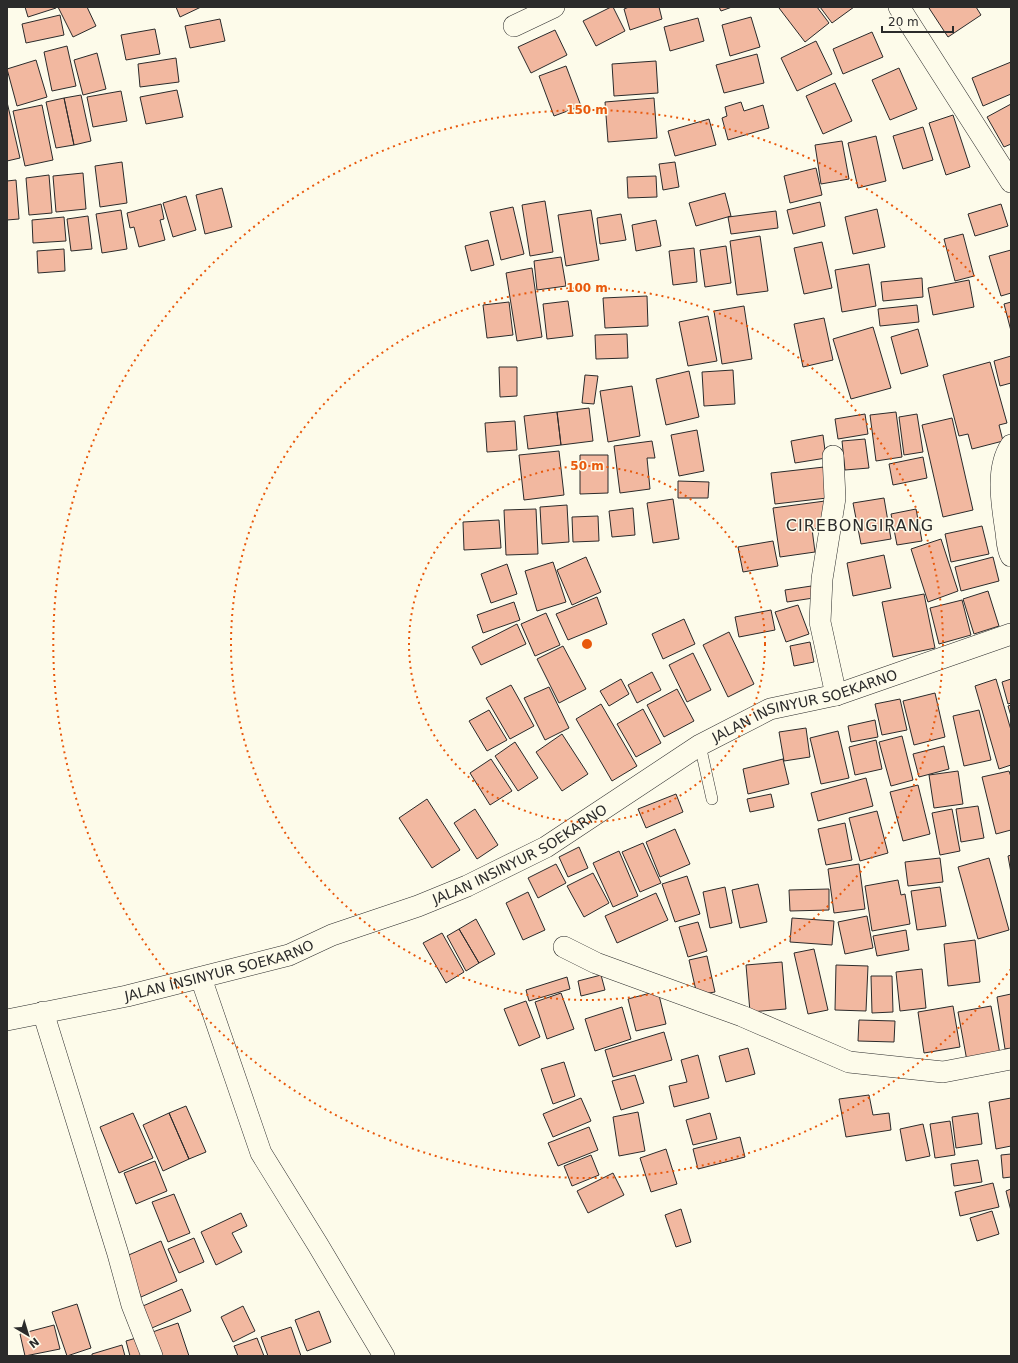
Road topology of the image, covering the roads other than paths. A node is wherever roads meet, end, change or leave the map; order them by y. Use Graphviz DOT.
graph roads {
  1 [pos="554,7"];
  2 [pos="899,7"];
  3 [pos="514,26"];
  4 [pos="1011,182"];
  5 [pos="1011,445"];
  6 [pos="833,456"];
  7 [pos="1011,556"];
  8 [pos="1011,634"];
  9 [pos="836,695"];
  10 [pos="700,745"];
  11 [pos="712,799"];
  12 [pos="564,947"];
  13 [pos="201,978"];
  14 [pos="43,1012"];
  15 [pos="7,1020"];
  16 [pos="1011,1059"];
  17 [pos="152,1356"];
  18 [pos="384,1356"];
  1 -- 3 [label="street"];
  2 -- 4 [label="street"];
  5 -- 7 [label="street"];
  6 -- 9 [label="street"];
  8 -- 9 [label="street, JALAN INSINYUR SOEKARNO"];
  9 -- 10 [label="street, JALAN INSINYUR SOEKARNO"];
  10 -- 11 [label="lane"];
  10 -- 13 [label="street, JALAN INSINYUR SOEKARNO"];
  12 -- 16 [label="street"];
  13 -- 14 [label="street, JALAN INSINYUR SOEKARNO"];
  13 -- 18 [label="street"];
  14 -- 15 [label="street, JALAN INSINYUR SOEKARNO"];
  14 -- 17 [label="street"];
}
